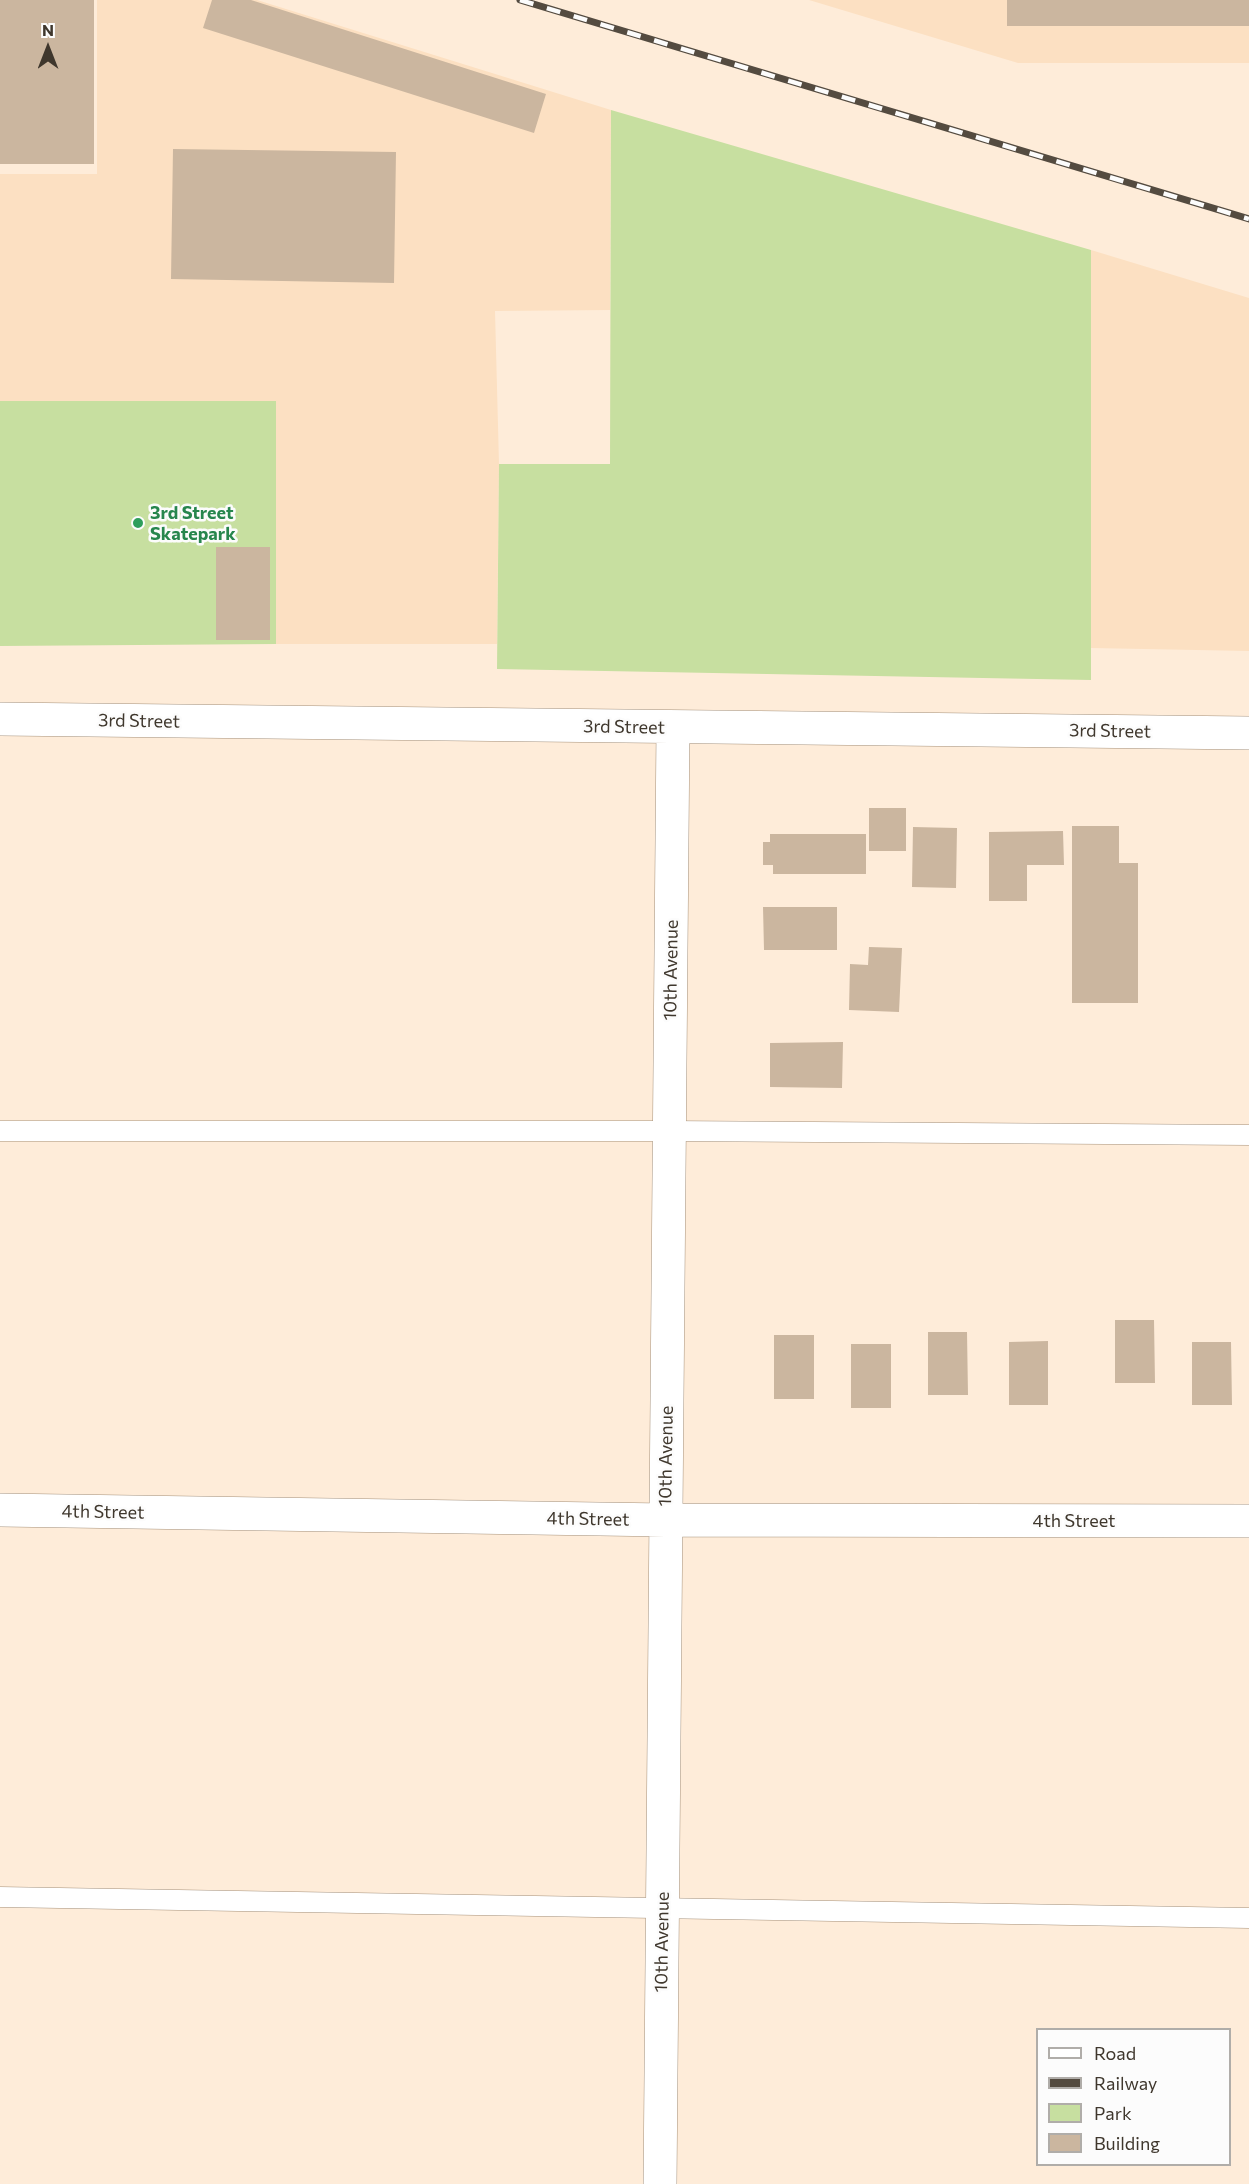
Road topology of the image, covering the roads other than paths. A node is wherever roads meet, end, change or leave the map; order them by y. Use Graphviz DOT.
graph roads {
  1 [pos="0,719"];
  2 [pos="673,727"];
  3 [pos="1249,733"];
  4 [pos="0,1131"];
  5 [pos="669,1131"];
  6 [pos="1249,1135"];
  7 [pos="0,1510"];
  8 [pos="666,1520"];
  9 [pos="1249,1521"];
  10 [pos="0,1897"];
  11 [pos="662,1907"];
  12 [pos="1249,1918"];
  13 [pos="660,2184"];
  1 -- 2 [label="street, 3rd Street"];
  2 -- 3 [label="street, 3rd Street"];
  2 -- 5 [label="street, 10th Avenue"];
  4 -- 5 [label="lane"];
  5 -- 6 [label="lane"];
  5 -- 8 [label="street, 10th Avenue"];
  7 -- 8 [label="street, 4th Street"];
  8 -- 9 [label="street, 4th Street"];
  8 -- 11 [label="street, 10th Avenue"];
  10 -- 11 [label="lane"];
  11 -- 12 [label="lane"];
  11 -- 13 [label="street, 10th Avenue"];
}
